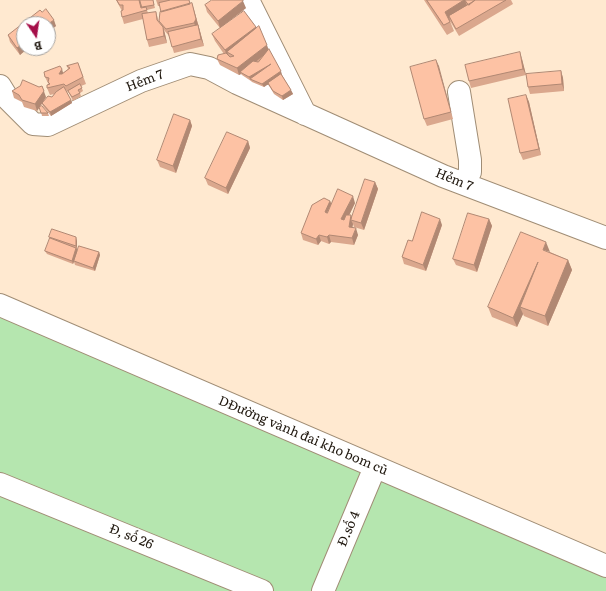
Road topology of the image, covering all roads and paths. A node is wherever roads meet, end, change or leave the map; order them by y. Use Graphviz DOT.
graph roads {
  1 [pos="248,0"];
  2 [pos="0,86"];
  3 [pos="459,92"];
  4 [pos="304,114"];
  5 [pos="464,184"];
  6 [pos="606,238"];
  7 [pos="0,305"];
  8 [pos="111,353"];
  9 [pos="375,467"];
  10 [pos="0,484"];
  11 [pos="606,565"];
  12 [pos="262,591"];
  13 [pos="323,591"];
  1 -- 4 [label="street"];
  2 -- 4 [label="street, Hẻm 7"];
  3 -- 5 [label="street"];
  4 -- 5 [label="street, Hẻm 7"];
  5 -- 6 [label="street, Hẻm 7"];
  7 -- 8 [label="street, DĐường vành đai kho bom cũ"];
  8 -- 9 [label="street, DĐường vành đai kho bom cũ"];
  8 -- 11 [label="street"];
  9 -- 11 [label="street, DĐường vành đai kho bom cũ"];
  9 -- 13 [label="street, Đ.số 4"];
  10 -- 12 [label="street, Đ, số 26"];
}
